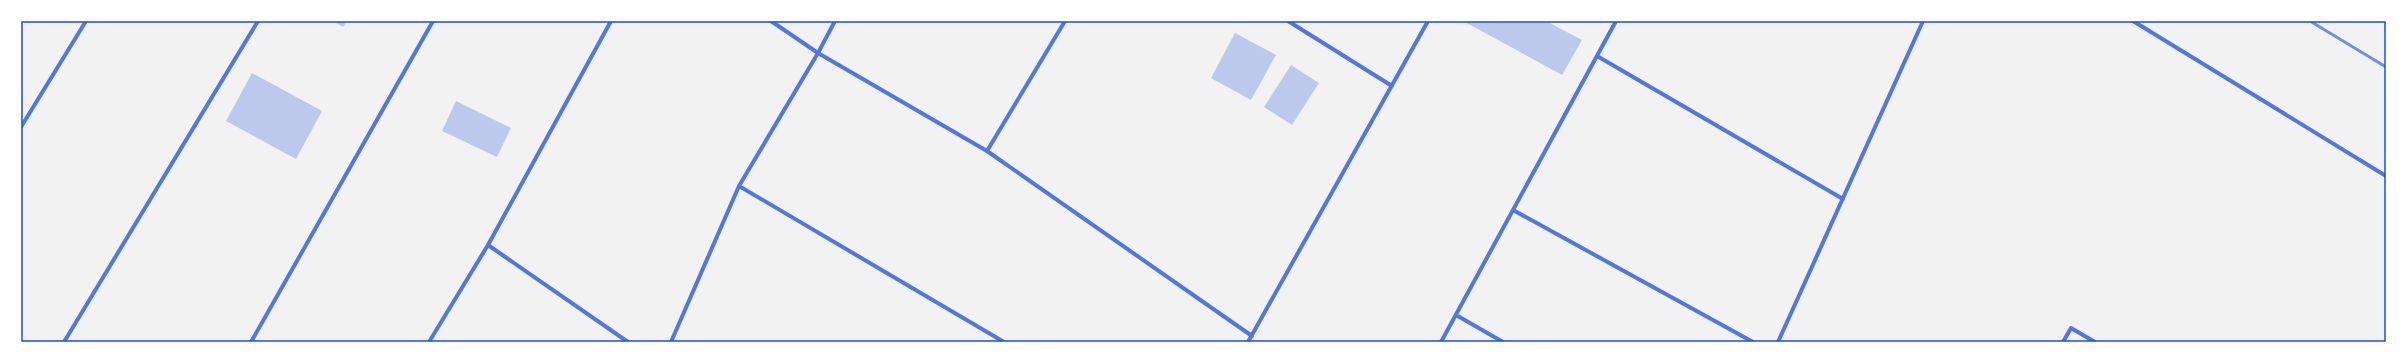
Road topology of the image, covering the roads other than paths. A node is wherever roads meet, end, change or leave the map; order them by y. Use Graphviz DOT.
graph roads {
  1 [pos="86,21"];
  2 [pos="258,21"];
  3 [pos="433,21"];
  4 [pos="611,21"];
  5 [pos="771,21"];
  6 [pos="835,21"];
  7 [pos="1065,21"];
  8 [pos="1288,21"];
  9 [pos="1428,21"];
  10 [pos="1616,21"];
  11 [pos="1924,21"];
  12 [pos="2133,21"];
  13 [pos="818,53"];
  14 [pos="1597,56"];
  15 [pos="1392,86"];
  16 [pos="21,127"];
  17 [pos="987,151"];
  18 [pos="2386,176"];
  19 [pos="739,186"];
  20 [pos="1843,200"];
  21 [pos="1513,210"];
  22 [pos="488,245"];
  23 [pos="1456,315"];
  24 [pos="1252,336"];
  25 [pos="64,342"];
  26 [pos="251,342"];
  27 [pos="429,342"];
  28 [pos="628,342"];
  29 [pos="670,342"];
  30 [pos="1004,342"];
  31 [pos="1248,342"];
  32 [pos="1441,342"];
  33 [pos="1503,342"];
  34 [pos="1753,342"];
  35 [pos="1778,342"];
  36 [pos="2063,342"];
  37 [pos="2095,342"];
  1 -- 16 [label="street"];
  2 -- 25 [label="street"];
  3 -- 26 [label="street"];
  4 -- 22 [label="street"];
  5 -- 13 [label="street"];
  6 -- 13 [label="street"];
  7 -- 17 [label="street"];
  8 -- 15 [label="street"];
  9 -- 15 [label="street"];
  10 -- 14 [label="street"];
  11 -- 20 [label="street"];
  12 -- 18 [label="street"];
  13 -- 17 [label="street"];
  13 -- 19 [label="street"];
  14 -- 20 [label="street"];
  14 -- 21 [label="street"];
  15 -- 24 [label="street"];
  17 -- 24 [label="street"];
  19 -- 29 [label="street"];
  19 -- 30 [label="street"];
  20 -- 35 [label="street"];
  21 -- 23 [label="street"];
  21 -- 34 [label="street"];
  22 -- 27 [label="street"];
  22 -- 28 [label="street"];
  23 -- 32 [label="street"];
  23 -- 33 [label="street"];
  24 -- 31 [label="street"];
  36 -- 37 [label="street"];
}
